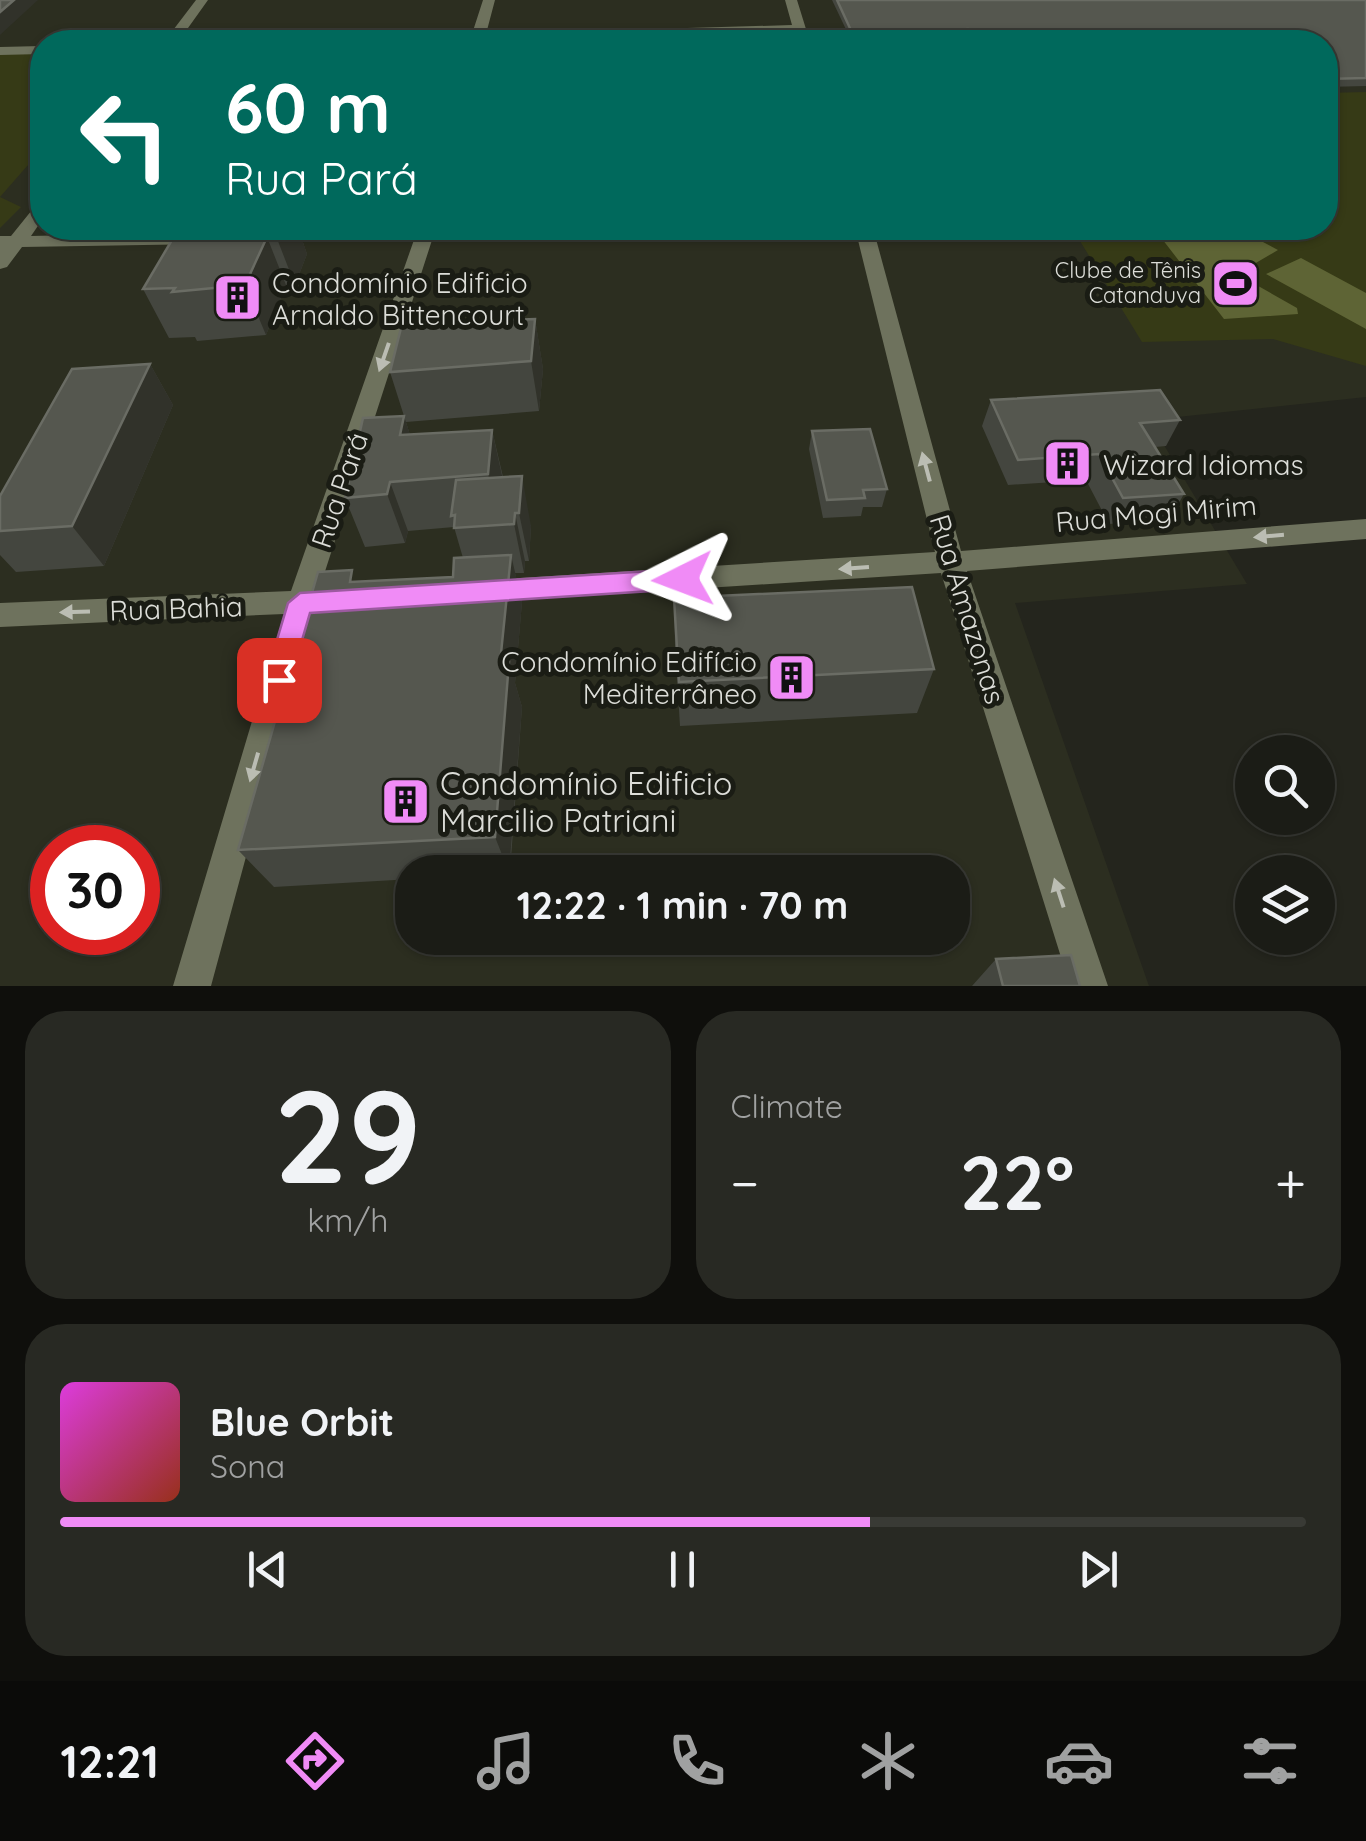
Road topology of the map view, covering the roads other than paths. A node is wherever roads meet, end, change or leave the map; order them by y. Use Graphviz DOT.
graph roads {
  1 [pos="202,0"];
  2 [pos="489,0"];
  3 [pos="791,0"];
  4 [pos="180,30"];
  5 [pos="481,30"];
  6 [pos="799,30"];
  7 [pos="30,50"];
  8 [pos="0,51"];
  9 [pos="30,205"];
  10 [pos="30,221"];
  11 [pos="100,240"];
  12 [pos="424,240"];
  13 [pos="867,240"];
  14 [pos="8,242"];
  15 [pos="0,262"];
  16 [pos="1366,529"];
  17 [pos="951,562"];
  18 [pos="458,593"];
  19 [pos="379,598"];
  20 [pos="300,603"];
  21 [pos="0,615"];
  22 [pos="192,986"];
  23 [pos="1089,986"];
  1 -- 4 [label="street"];
  2 -- 5 [label="street"];
  3 -- 6 [label="street"];
  7 -- 8 [label="street"];
  9 -- 14 [label="street"];
  10 -- 14 [label="street"];
  11 -- 14 [label="street"];
  12 -- 20 [label="street, Rua Pará, one-way"];
  17 -- 13 [label="street, Rua Amazonas, one-way"];
  14 -- 15 [label="street"];
  16 -- 17 [label="street, Rua Mogi Mirim, one-way"];
  17 -- 18 [label="street, one-way"];
  23 -- 17 [label="street, Rua Amazonas, one-way"];
  19 -- 20 [label="street, Rua Bahia"];
  20 -- 21 [label="street, Rua Bahia, one-way"];
  20 -- 22 [label="street, Rua Pará, one-way"];
}
